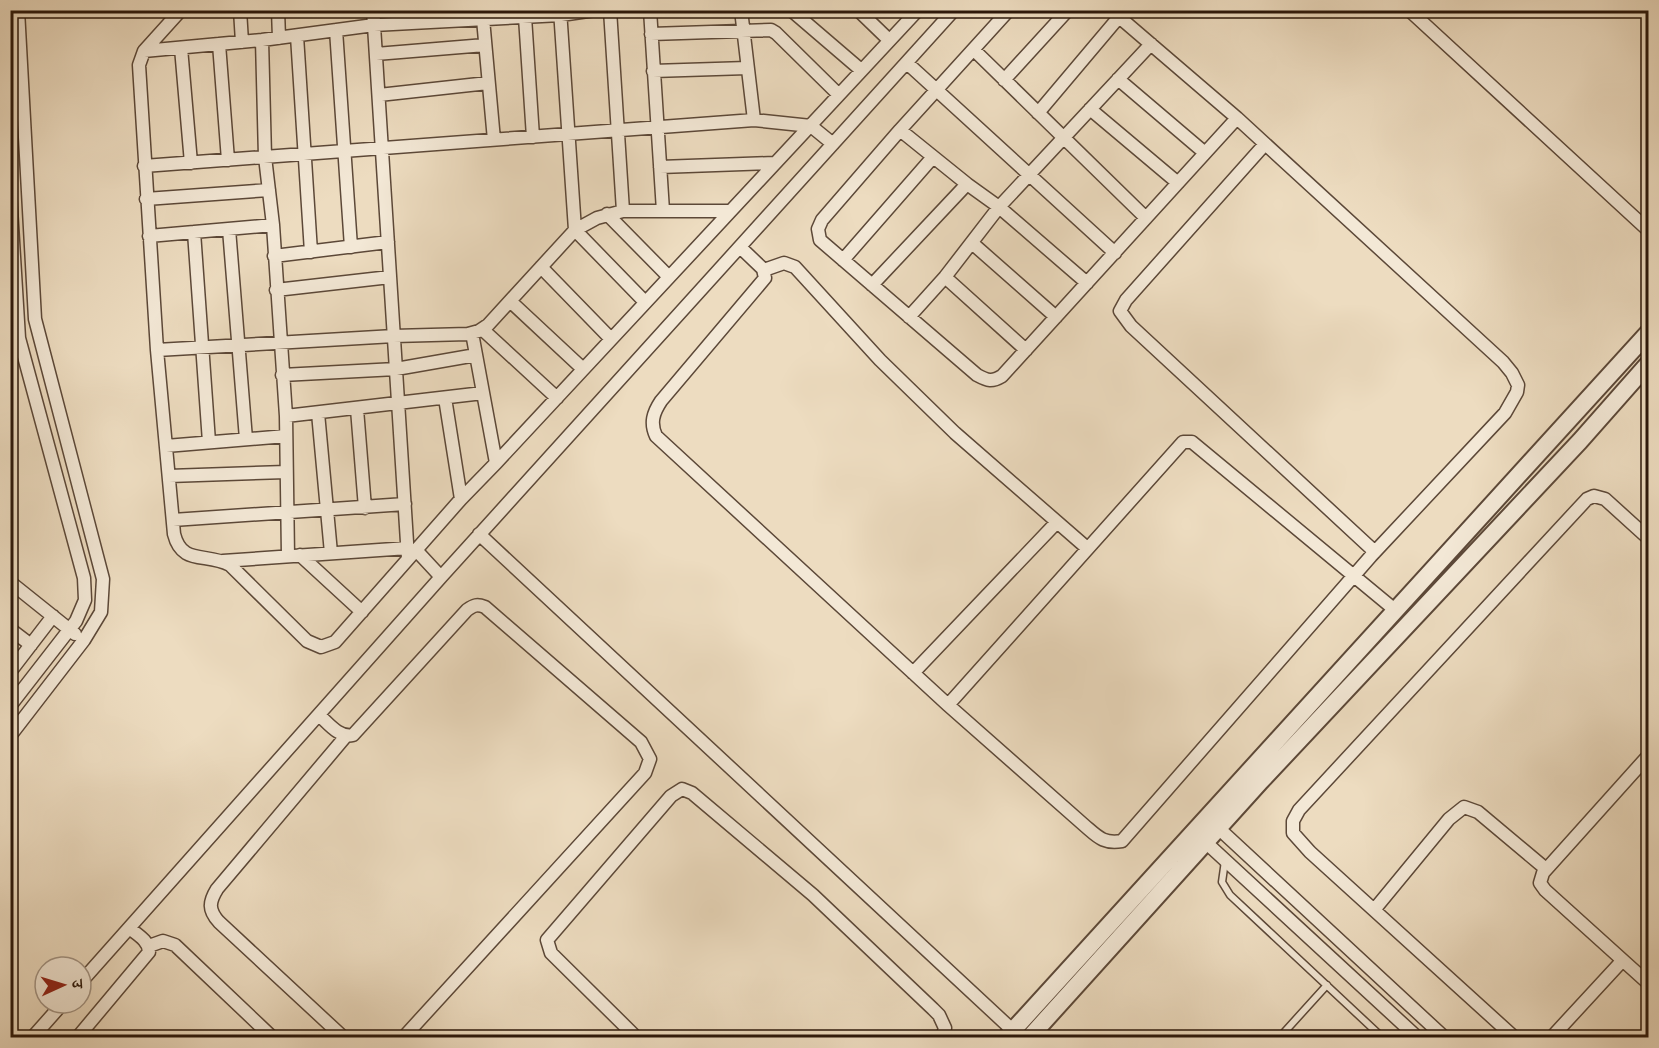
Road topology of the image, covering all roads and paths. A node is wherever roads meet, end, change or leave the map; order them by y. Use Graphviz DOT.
graph roads {
  1 [pos="18,10"];
  2 [pos="186,10"];
  3 [pos="240,10"];
  4 [pos="278,10"];
  5 [pos="374,10"];
  6 [pos="595,10"];
  7 [pos="610,10"];
  8 [pos="650,10"];
  9 [pos="741,10"];
  10 [pos="792,10"];
  11 [pos="858,10"];
  12 [pos="954,10"];
  13 [pos="1009,10"];
  14 [pos="1068,10"];
  15 [pos="1409,10"];
  16 [pos="181,11"];
  17 [pos="915,11"];
  18 [pos="560,13"];
  19 [pos="1115,14"];
  20 [pos="425,16"];
  21 [pos="461,16"];
  22 [pos="525,17"];
  23 [pos="483,19"];
  24 [pos="374,25"];
  25 [pos="336,30"];
  26 [pos="743,31"];
  27 [pos="651,34"];
  28 [pos="297,36"];
  29 [pos="279,38"];
  30 [pos="262,40"];
  31 [pos="889,40"];
  32 [pos="242,42"];
  33 [pos="219,44"];
  34 [pos="1151,44"];
  35 [pos="485,45"];
  36 [pos="181,48"];
  37 [pos="974,50"];
  38 [pos="144,51"];
  39 [pos="376,54"];
  40 [pos="907,63"];
  41 [pos="747,68"];
  42 [pos="861,70"];
  43 [pos="653,71"];
  44 [pos="1118,79"];
  45 [pos="1004,80"];
  46 [pos="488,83"];
  47 [pos="937,89"];
  48 [pos="838,94"];
  49 [pos="379,95"];
  50 [pos="1090,109"];
  51 [pos="1038,113"];
  52 [pos="1237,118"];
  53 [pos="754,120"];
  54 [pos="811,126"];
  55 [pos="657,128"];
  56 [pos="900,130"];
  57 [pos="617,131"];
  58 [pos="568,134"];
  59 [pos="532,137"];
  60 [pos="1063,138"];
  61 [pos="494,140"];
  62 [pos="833,144"];
  63 [pos="1265,144"];
  64 [pos="382,148"];
  65 [pos="343,150"];
  66 [pos="303,153"];
  67 [pos="1205,153"];
  68 [pos="933,156"];
  69 [pos="265,157"];
  70 [pos="228,160"];
  71 [pos="191,163"];
  72 [pos="774,163"];
  73 [pos="144,166"];
  74 [pos="660,167"];
  75 [pos="1029,174"];
  76 [pos="1178,183"];
  77 [pos="967,184"];
  78 [pos="269,190"];
  79 [pos="10,192"];
  80 [pos="146,199"];
  81 [pos="999,207"];
  82 [pos="623,211"];
  83 [pos="663,211"];
  84 [pos="729,211"];
  85 [pos="607,214"];
  86 [pos="1146,218"];
  87 [pos="273,225"];
  88 [pos="229,229"];
  89 [pos="575,230"];
  90 [pos="1648,231"];
  91 [pos="194,232"];
  92 [pos="149,236"];
  93 [pos="388,242"];
  94 [pos="972,243"];
  95 [pos="351,247"];
  96 [pos="740,247"];
  97 [pos="311,252"];
  98 [pos="1115,252"];
  99 [pos="274,256"];
  100 [pos="843,260"];
  101 [pos="540,267"];
  102 [pos="764,270"];
  103 [pos="390,277"];
  104 [pos="669,277"];
  105 [pos="945,277"];
  106 [pos="1087,283"];
  107 [pos="872,285"];
  108 [pos="276,290"];
  109 [pos="510,301"];
  110 [pos="645,302"];
  111 [pos="909,316"];
  112 [pos="1056,317"];
  113 [pos="477,331"];
  114 [pos="1648,333"];
  115 [pos="394,336"];
  116 [pos="611,339"];
  117 [pos="279,344"];
  118 [pos="239,345"];
  119 [pos="202,348"];
  120 [pos="157,350"];
  121 [pos="1026,350"];
  122 [pos="476,355"];
  123 [pos="1648,364"];
  124 [pos="396,369"];
  125 [pos="583,369"];
  126 [pos="282,375"];
  127 [pos="483,393"];
  128 [pos="445,398"];
  129 [pos="557,398"];
  130 [pos="399,404"];
  131 [pos="357,409"];
  132 [pos="318,413"];
  133 [pos="286,416"];
  134 [pos="286,436"];
  135 [pos="246,439"];
  136 [pos="209,442"];
  137 [pos="166,446"];
  138 [pos="496,463"];
  139 [pos="286,472"];
  140 [pos="169,476"];
  141 [pos="461,499"];
  142 [pos="405,504"];
  143 [pos="365,508"];
  144 [pos="327,511"];
  145 [pos="286,512"];
  146 [pos="173,520"];
  147 [pos="1057,522"];
  148 [pos="479,534"];
  149 [pos="1648,538"];
  150 [pos="1087,549"];
  151 [pos="411,552"];
  152 [pos="1375,552"];
  153 [pos="331,553"];
  154 [pos="294,556"];
  155 [pos="223,561"];
  156 [pos="1354,575"];
  157 [pos="441,577"];
  158 [pos="10,582"];
  159 [pos="1395,610"];
  160 [pos="362,612"];
  161 [pos="53,616"];
  162 [pos="10,629"];
  163 [pos="70,629"];
  164 [pos="84,640"];
  165 [pos="31,645"];
  166 [pos="10,672"];
  167 [pos="913,673"];
  168 [pos="948,705"];
  169 [pos="10,706"];
  170 [pos="318,715"];
  171 [pos="10,736"];
  172 [pos="346,736"];
  173 [pos="1648,756"];
  174 [pos="1212,823"];
  175 [pos="1200,837"];
  176 [pos="1225,860"];
  177 [pos="1546,869"];
  178 [pos="1374,909"];
  179 [pos="129,928"];
  180 [pos="149,946"];
  181 [pos="1623,961"];
  182 [pos="93,968"];
  183 [pos="1648,983"];
  184 [pos="1327,985"];
  185 [pos="52,1015"];
  186 [pos="1014,1035"];
  187 [pos="32,1038"];
  188 [pos="77,1038"];
  189 [pos="273,1038"];
  190 [pos="344,1038"];
  191 [pos="403,1038"];
  192 [pos="638,1038"];
  193 [pos="942,1038"];
  194 [pos="1029,1038"];
  195 [pos="1279,1038"];
  196 [pos="1383,1038"];
  197 [pos="1418,1038"];
  198 [pos="1445,1038"];
  199 [pos="1515,1038"];
  200 [pos="1551,1038"];
  1 -- 164 [label="street"];
  2 -- 16 [label="street"];
  3 -- 32 [label="street"];
  4 -- 29 [label="street"];
  5 -- 24 [label="street"];
  6 -- 18 [label="street"];
  7 -- 57 [label="street"];
  8 -- 27 [label="street"];
  9 -- 26 [label="street"];
  10 -- 42 [label="street"];
  11 -- 31 [label="street"];
  12 -- 40 [label="street"];
  13 -- 37 [label="street"];
  14 -- 45 [label="street"];
  15 -- 90 [label="street"];
  16 -- 38 [label="street"];
  17 -- 31 [label="street"];
  18 -- 22 [label="street"];
  18 -- 58 [label="street"];
  19 -- 34 [label="street"];
  19 -- 51 [label="street"];
  20 -- 21 [label="street"];
  20 -- 24 [label="street"];
  21 -- 23 [label="street"];
  22 -- 23 [label="street"];
  22 -- 59 [label="street"];
  23 -- 35 [label="street"];
  24 -- 25 [label="street"];
  24 -- 39 [label="street"];
  25 -- 28 [label="street"];
  25 -- 65 [label="street"];
  26 -- 27 [label="street"];
  26 -- 41 [label="street"];
  26 -- 48 [label="street"];
  27 -- 43 [label="street"];
  28 -- 29 [label="street"];
  28 -- 66 [label="street"];
  29 -- 30 [label="street"];
  30 -- 32 [label="street"];
  30 -- 69 [label="street"];
  31 -- 42 [label="street"];
  32 -- 33 [label="street"];
  33 -- 36 [label="street"];
  33 -- 70 [label="street"];
  34 -- 44 [label="street"];
  34 -- 52 [label="street"];
  35 -- 39 [label="street"];
  35 -- 46 [label="street"];
  36 -- 38 [label="street"];
  36 -- 71 [label="street"];
  37 -- 45 [label="street"];
  37 -- 47 [label="street"];
  38 -- 73 [label="street"];
  39 -- 49 [label="street"];
  40 -- 47 [label="street"];
  40 -- 62 [label="street"];
  41 -- 43 [label="street"];
  41 -- 53 [label="street"];
  42 -- 48 [label="street"];
  43 -- 55 [label="street"];
  44 -- 50 [label="street"];
  44 -- 67 [label="street"];
  45 -- 51 [label="street"];
  46 -- 49 [label="street"];
  46 -- 61 [label="street"];
  47 -- 56 [label="street"];
  47 -- 75 [label="street"];
  48 -- 54 [label="street"];
  49 -- 64 [label="street"];
  50 -- 60 [label="street"];
  50 -- 76 [label="street"];
  51 -- 60 [label="street"];
  52 -- 63 [label="street"];
  52 -- 67 [label="street"];
  53 -- 54 [label="street"];
  53 -- 55 [label="street"];
  54 -- 62 [label="street"];
  54 -- 72 [label="street"];
  55 -- 57 [label="street"];
  55 -- 74 [label="street"];
  56 -- 68 [label="street"];
  56 -- 100 [label="street"];
  57 -- 58 [label="street"];
  57 -- 82 [label="street"];
  58 -- 59 [label="street"];
  58 -- 89 [label="street"];
  59 -- 61 [label="street"];
  60 -- 75 [label="street"];
  60 -- 86 [label="street"];
  61 -- 64 [label="street"];
  62 -- 96 [label="street"];
  63 -- 152 [label="street"];
  63 -- 152 [label="street"];
  64 -- 65 [label="street"];
  64 -- 93 [label="street"];
  65 -- 66 [label="street"];
  65 -- 95 [label="street"];
  66 -- 69 [label="street"];
  66 -- 97 [label="street"];
  67 -- 76 [label="street"];
  68 -- 77 [label="street"];
  68 -- 100 [label="street"];
  69 -- 70 [label="street"];
  69 -- 78 [label="street"];
  70 -- 71 [label="street"];
  71 -- 73 [label="street"];
  72 -- 74 [label="street"];
  72 -- 84 [label="street"];
  73 -- 80 [label="street"];
  74 -- 83 [label="street"];
  75 -- 81 [label="street"];
  75 -- 98 [label="street"];
  76 -- 86 [label="street"];
  77 -- 81 [label="street"];
  77 -- 107 [label="street"];
  78 -- 80 [label="street"];
  78 -- 87 [label="street"];
  79 -- 163 [label="street"];
  80 -- 92 [label="street"];
  81 -- 94 [label="street"];
  81 -- 106 [label="street"];
  82 -- 83 [label="street"];
  82 -- 85 [label="street"];
  83 -- 84 [label="street"];
  84 -- 104 [label="street"];
  85 -- 89 [label="street"];
  85 -- 104 [label="street"];
  86 -- 98 [label="street"];
  87 -- 88 [label="street"];
  87 -- 99 [label="street"];
  88 -- 91 [label="street"];
  88 -- 118 [label="street"];
  89 -- 101 [label="street"];
  89 -- 110 [label="street"];
  91 -- 92 [label="street"];
  91 -- 119 [label="street"];
  92 -- 120 [label="street"];
  93 -- 95 [label="street"];
  93 -- 103 [label="street"];
  94 -- 105 [label="street"];
  94 -- 112 [label="street"];
  95 -- 97 [label="street"];
  96 -- 102 [label="street"];
  96 -- 148 [label="street"];
  97 -- 99 [label="street"];
  98 -- 106 [label="street"];
  99 -- 108 [label="street"];
  100 -- 107 [label="street"];
  101 -- 109 [label="street"];
  101 -- 116 [label="street"];
  102 -- 147 [label="street"];
  102 -- 167 [label="street"];
  103 -- 108 [label="street"];
  103 -- 115 [label="street"];
  104 -- 110 [label="street"];
  105 -- 111 [label="street"];
  105 -- 121 [label="street"];
  106 -- 112 [label="street"];
  107 -- 111 [label="street"];
  108 -- 117 [label="street"];
  109 -- 113 [label="street"];
  109 -- 125 [label="street"];
  110 -- 116 [label="street"];
  111 -- 121 [label="street"];
  112 -- 121 [label="street"];
  113 -- 115 [label="street"];
  113 -- 122 [label="street"];
  113 -- 129 [label="street"];
  114 -- 159 [label="street"];
  115 -- 117 [label="street"];
  115 -- 124 [label="street"];
  116 -- 125 [label="street"];
  117 -- 118 [label="street"];
  117 -- 126 [label="street"];
  118 -- 119 [label="street"];
  118 -- 135 [label="street"];
  119 -- 120 [label="street"];
  119 -- 136 [label="street"];
  120 -- 137 [label="street"];
  122 -- 124 [label="street"];
  122 -- 127 [label="street"];
  123 -- 174 [label="street"];
  124 -- 126 [label="street"];
  124 -- 130 [label="street"];
  125 -- 129 [label="street"];
  126 -- 133 [label="street"];
  127 -- 128 [label="street"];
  127 -- 138 [label="street"];
  128 -- 130 [label="street"];
  128 -- 141 [label="street"];
  129 -- 138 [label="street"];
  130 -- 131 [label="street"];
  130 -- 142 [label="street"];
  131 -- 132 [label="street"];
  131 -- 143 [label="street"];
  132 -- 133 [label="street"];
  132 -- 144 [label="street"];
  133 -- 134 [label="street"];
  134 -- 135 [label="street"];
  134 -- 139 [label="street"];
  135 -- 136 [label="street"];
  136 -- 137 [label="street"];
  137 -- 140 [label="street"];
  138 -- 141 [label="street"];
  139 -- 140 [label="street"];
  139 -- 145 [label="street"];
  140 -- 146 [label="street"];
  141 -- 151 [label="street"];
  142 -- 143 [label="street"];
  142 -- 151 [label="street"];
  143 -- 144 [label="street"];
  144 -- 145 [label="street"];
  144 -- 153 [label="street"];
  145 -- 146 [label="street"];
  145 -- 154 [label="street"];
  146 -- 155 [label="street"];
  147 -- 150 [label="street"];
  147 -- 167 [label="street"];
  148 -- 157 [label="street"];
  148 -- 186 [label="street"];
  149 -- 178 [label="street"];
  150 -- 156 [label="street"];
  150 -- 168 [label="street"];
  151 -- 153 [label="street"];
  151 -- 157 [label="street"];
  151 -- 160 [label="street"];
  152 -- 156 [label="street"];
  153 -- 154 [label="street"];
  154 -- 155 [label="street"];
  154 -- 160 [label="street"];
  155 -- 160 [label="street"];
  156 -- 159 [label="street"];
  156 -- 168 [label="street"];
  157 -- 170 [label="street"];
  158 -- 161 [label="street"];
  159 -- 174 [label="street"];
  161 -- 163 [label="street"];
  161 -- 165 [label="street"];
  162 -- 165 [label="street"];
  163 -- 164 [label="street"];
  163 -- 169 [label="street"];
  164 -- 171 [label="street"];
  165 -- 166 [label="street"];
  167 -- 168 [label="street"];
  170 -- 172 [label="street"];
  170 -- 179 [label="street"];
  172 -- 190 [label="street"];
  172 -- 191 [label="street"];
  173 -- 177 [label="street"];
  174 -- 175 [label="street"];
  174 -- 198 [label="street"];
  175 -- 176 [label="street"];
  175 -- 186 [label="street"];
  175 -- 194 [label="street"];
  176 -- 184 [label="lane"];
  176 -- 197 [label="street"];
  177 -- 178 [label="street"];
  177 -- 181 [label="street"];
  178 -- 199 [label="street"];
  179 -- 180 [label="street"];
  179 -- 182 [label="street"];
  180 -- 188 [label="street"];
  180 -- 189 [label="street"];
  181 -- 183 [label="street"];
  181 -- 200 [label="street"];
  184 -- 195 [label="lane"];
  184 -- 196 [label="lane"];
  185 -- 187 [label="street"];
  192 -- 193 [label="street"];
}
